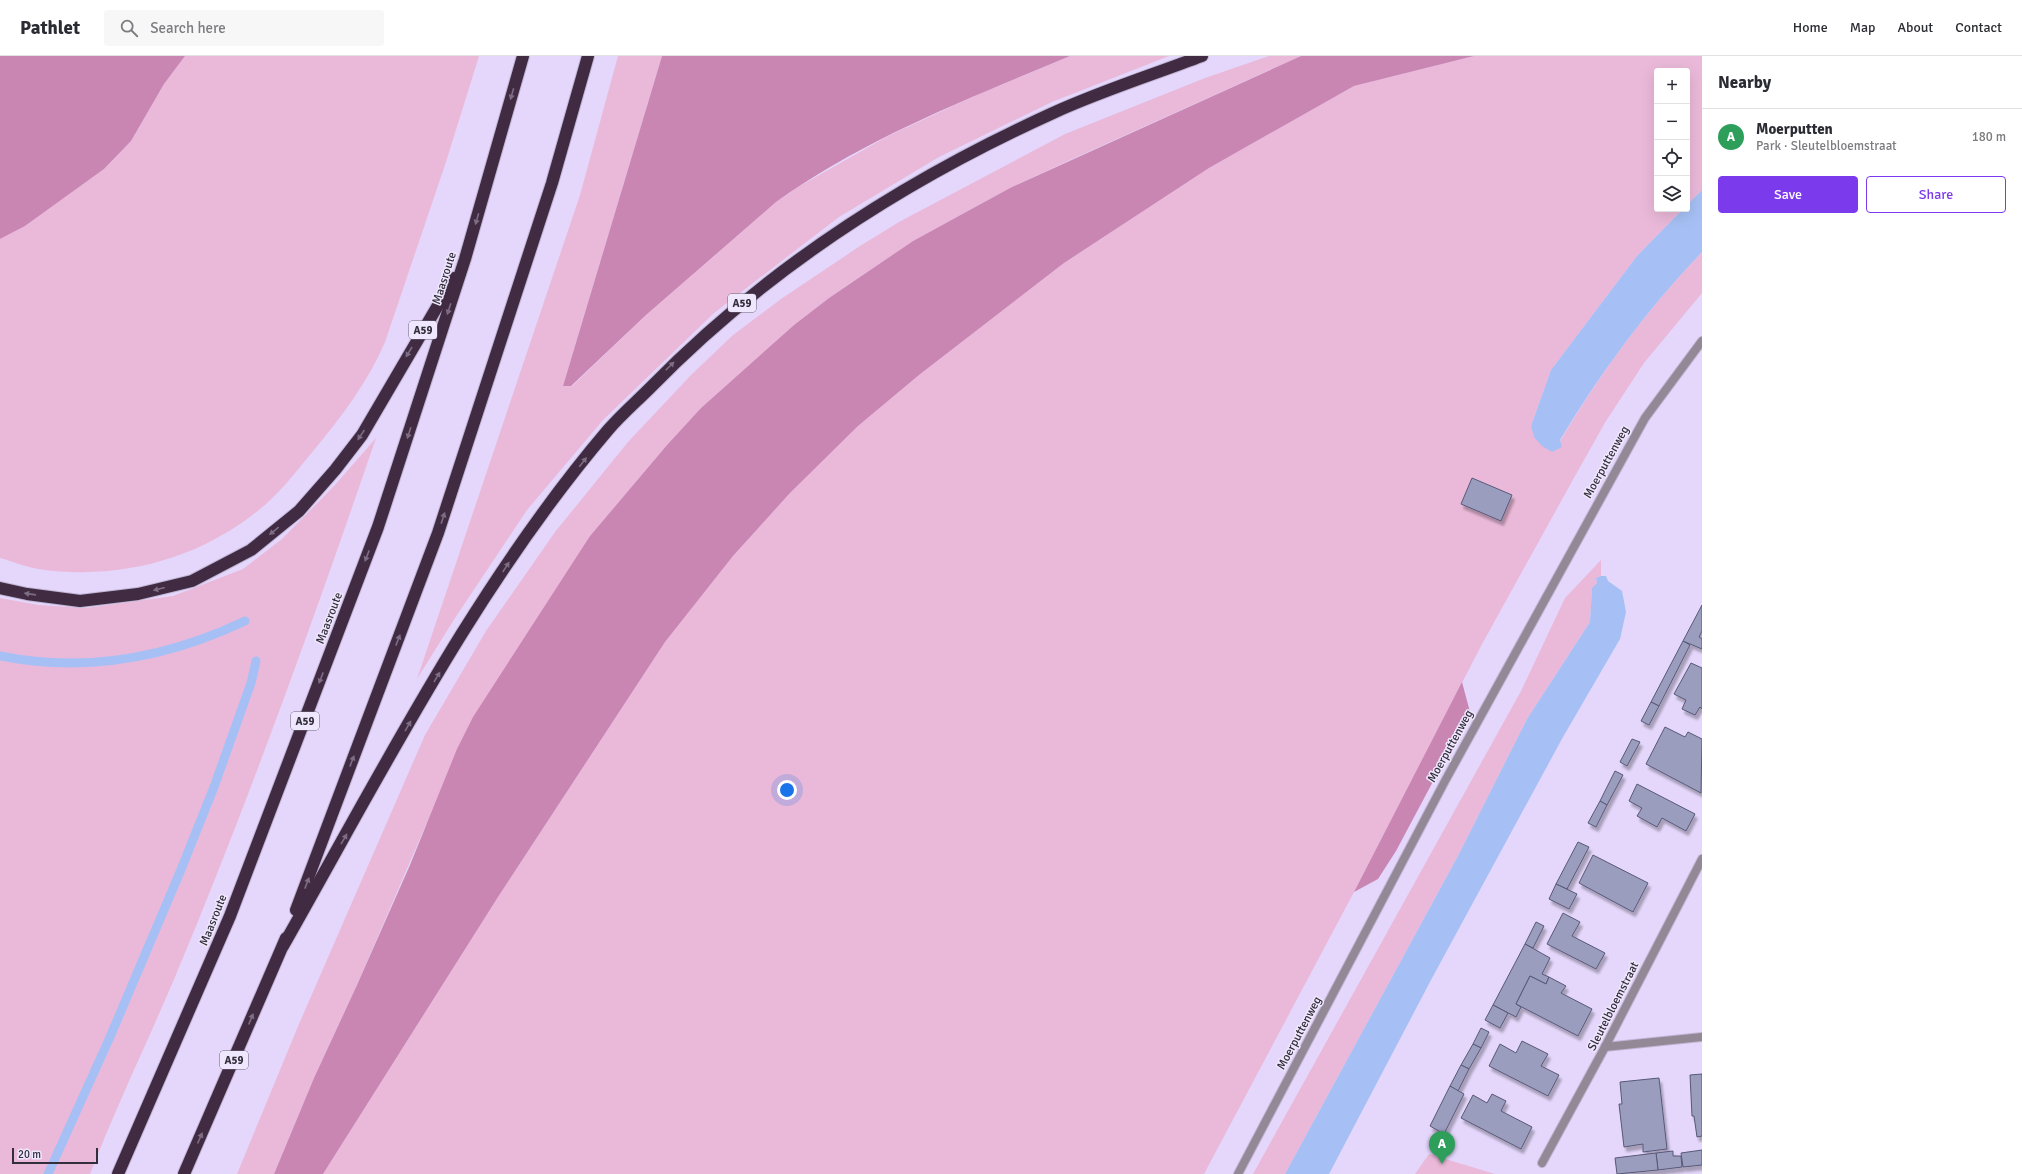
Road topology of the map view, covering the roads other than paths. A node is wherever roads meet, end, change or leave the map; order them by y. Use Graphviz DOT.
graph roads {
  1 [pos="523,56"];
  2 [pos="588,56"];
  3 [pos="1202,56"];
  4 [pos="465,259"];
  5 [pos="1702,341"];
  6 [pos="0,588"];
  7 [pos="1702,859"];
  8 [pos="283,946"];
  9 [pos="1702,1037"];
  10 [pos="1605,1047"];
  11 [pos="1542,1163"];
  12 [pos="118,1174"];
  13 [pos="184,1174"];
  14 [pos="1238,1174"];
  1 -- 4 [label="highway, Maasroute / A59, one-way"];
  8 -- 2 [label="highway, A59, one-way"];
  8 -- 3 [label="highway, A59, one-way"];
  4 -- 6 [label="highway, A59, one-way"];
  4 -- 12 [label="highway, Maasroute / A59, one-way"];
  5 -- 14 [label="street, Moerputtenweg"];
  7 -- 10 [label="street, Sleutelbloemstraat"];
  13 -- 8 [label="highway, A59, one-way"];
  9 -- 10 [label="street"];
  10 -- 11 [label="street, Sleutelbloemstraat"];
}
